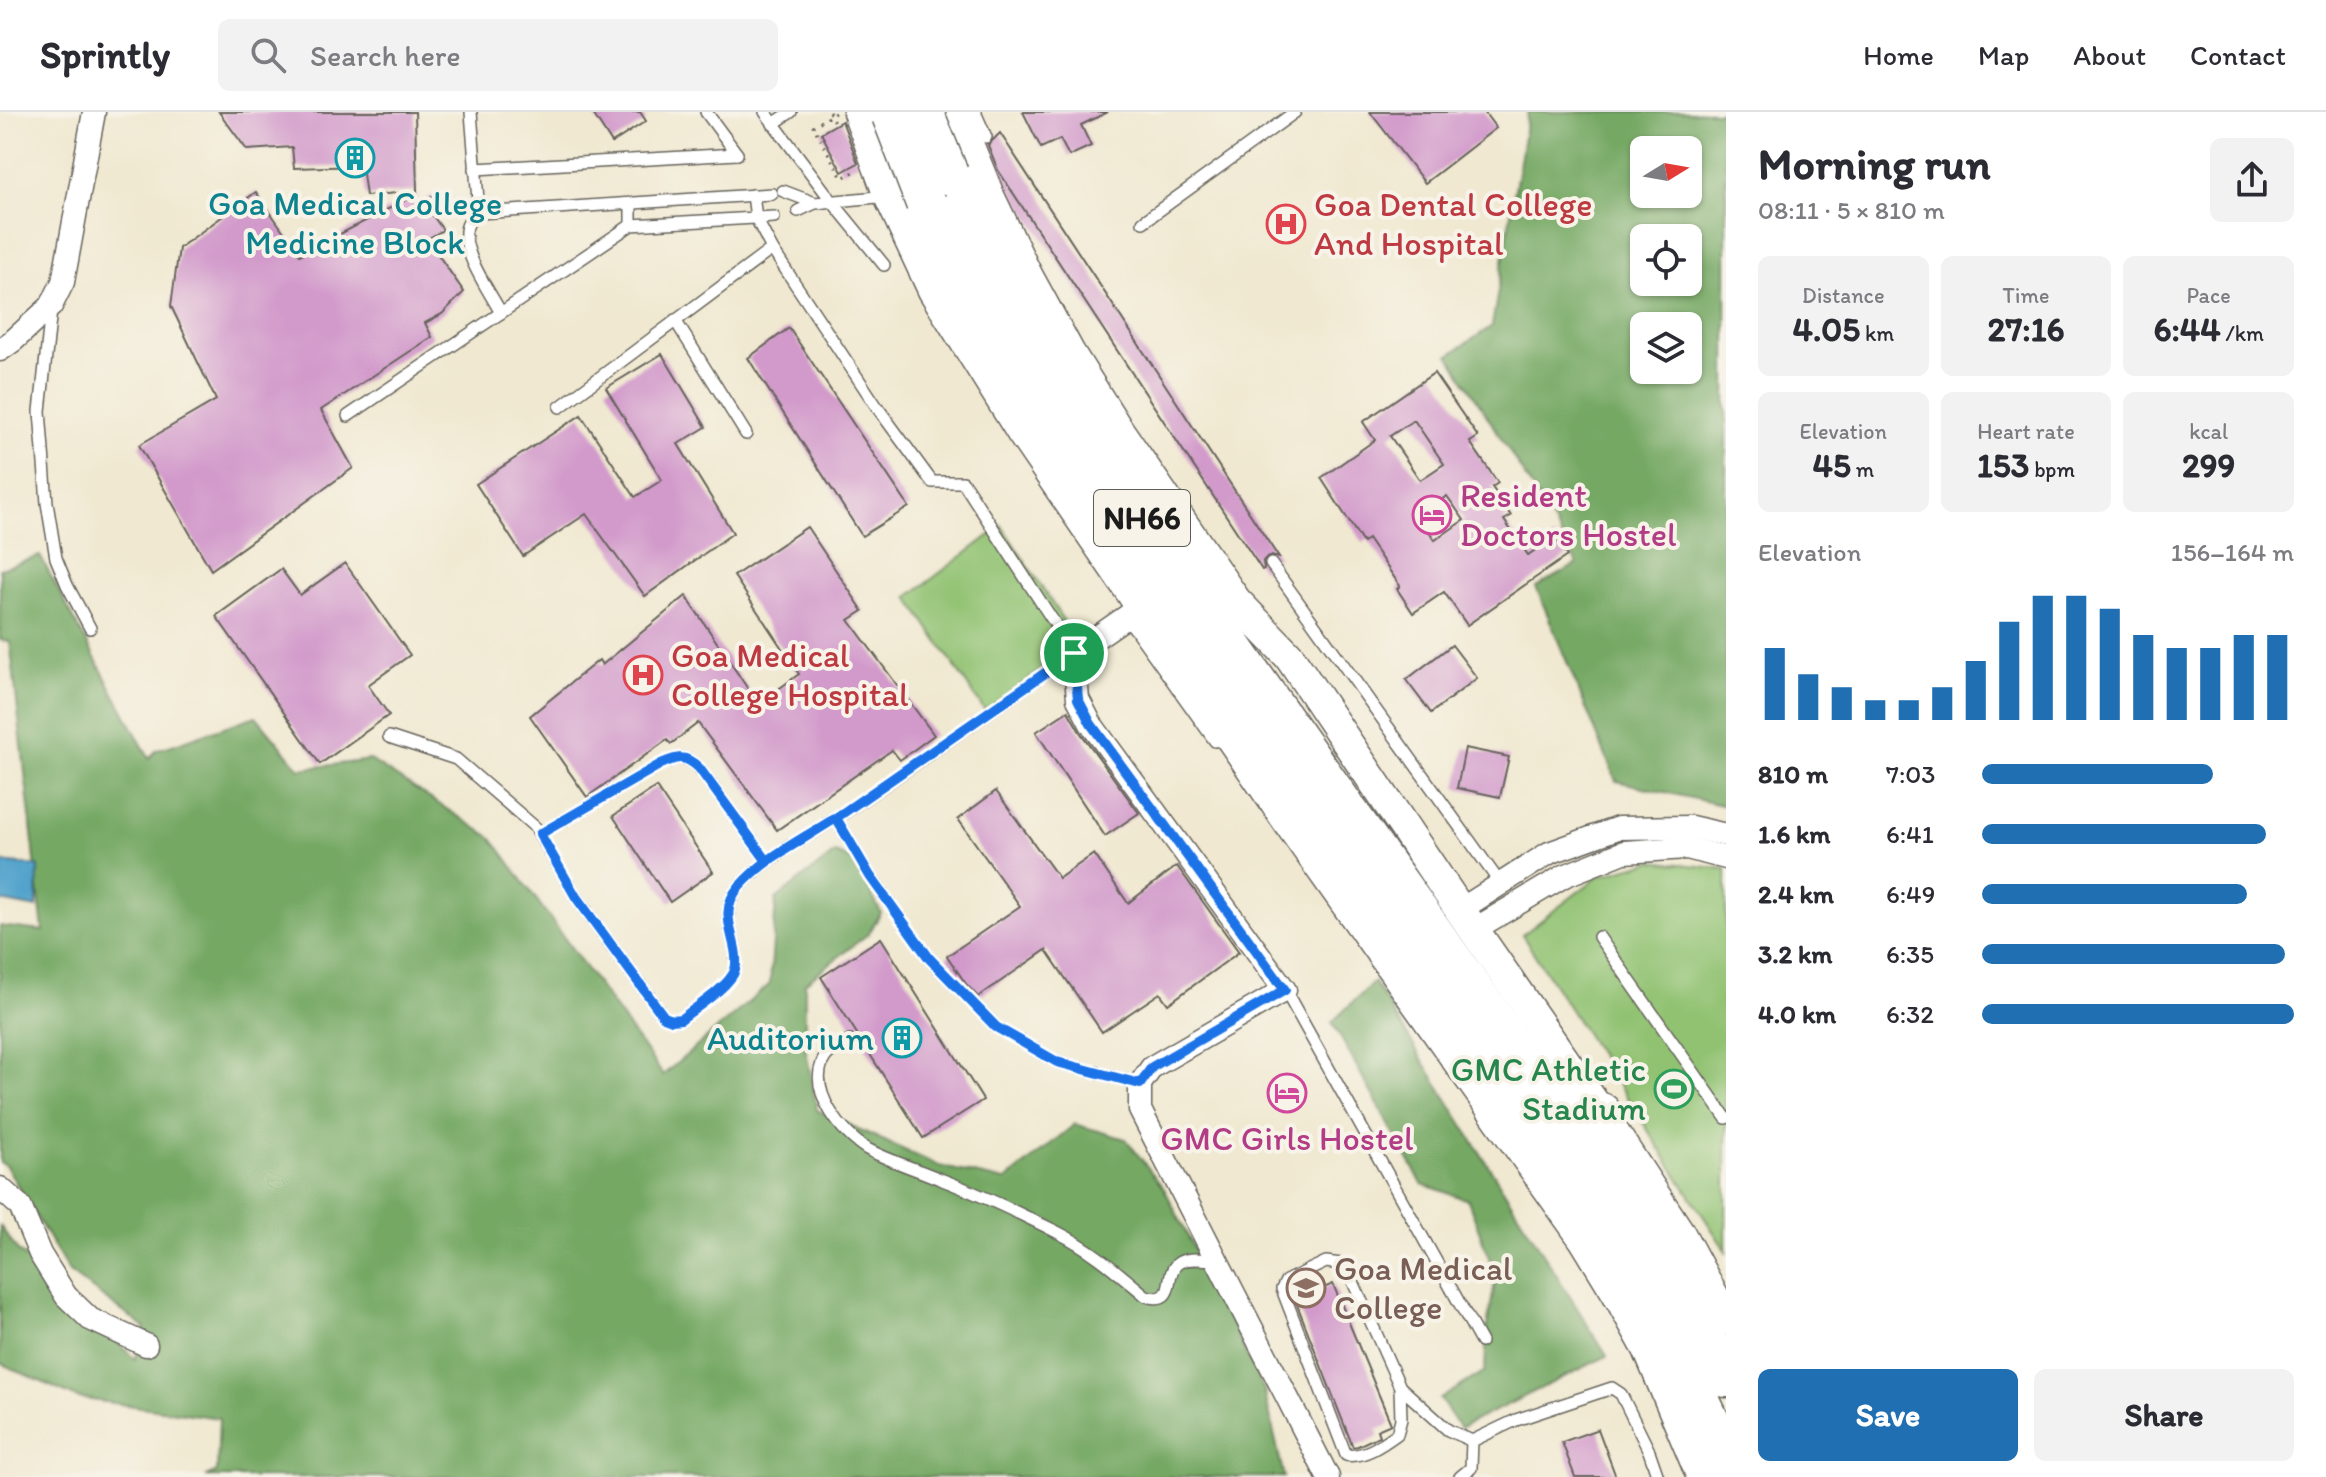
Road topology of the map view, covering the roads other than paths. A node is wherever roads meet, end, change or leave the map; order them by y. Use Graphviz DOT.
graph roads {
  1 [pos="94,112"];
  2 [pos="471,112"];
  3 [pos="706,112"];
  4 [pos="765,112"];
  5 [pos="791,112"];
  6 [pos="1295,112"];
  7 [pos="901,114"];
  8 [pos="773,124"];
  9 [pos="986,137"];
  10 [pos="475,169"];
  11 [pos="921,191"];
  12 [pos="753,195"];
  13 [pos="831,200"];
  14 [pos="815,203"];
  15 [pos="631,204"];
  16 [pos="798,211"];
  17 [pos="479,213"];
  18 [pos="774,217"];
  19 [pos="756,218"];
  20 [pos="1143,222"];
  21 [pos="631,225"];
  22 [pos="772,249"];
  23 [pos="884,265"];
  24 [pos="51,306"];
  25 [pos="501,313"];
  26 [pos="675,320"];
  27 [pos="0,350"];
  28 [pos="560,407"];
  29 [pos="348,416"];
  30 [pos="746,434"];
  31 [pos="1271,564"];
  32 [pos="1129,610"];
  33 [pos="90,628"];
  34 [pos="1074,653"];
  35 [pos="389,737"];
  36 [pos="1218,745"];
  37 [pos="836,818"];
  38 [pos="1273,823"];
  39 [pos="540,834"];
  40 [pos="1726,835"];
  41 [pos="1726,858"];
  42 [pos="767,861"];
  43 [pos="1322,869"];
  44 [pos="1500,883"];
  45 [pos="1467,920"];
  46 [pos="1599,937"];
  47 [pos="1285,990"];
  48 [pos="850,1041"];
  49 [pos="1140,1084"];
  50 [pos="1601,1113"];
  51 [pos="1726,1118"];
  52 [pos="1526,1156"];
  53 [pos="0,1188"];
  54 [pos="1600,1196"];
  55 [pos="1217,1260"];
  56 [pos="1726,1319"];
  57 [pos="1481,1342"];
  58 [pos="146,1345"];
  59 [pos="1726,1377"];
  60 [pos="1400,1387"];
  61 [pos="1472,1441"];
  62 [pos="1726,1472"];
  63 [pos="1328,1477"];
  64 [pos="1460,1477"];
  65 [pos="1658,1477"];
  66 [pos="1702,1477"];
  1 -- 24 [label="street"];
  2 -- 10 [label="lane"];
  3 -- 10 [label="lane"];
  4 -- 8 [label="lane"];
  5 -- 8 [label="lane"];
  6 -- 20 [label="lane"];
  7 -- 9 [label="lane"];
  7 -- 11 [label="highway, NH66, bridge"];
  7 -- 45 [label="street"];
  8 -- 13 [label="lane"];
  10 -- 17 [label="lane"];
  11 -- 13 [label="lane"];
  11 -- 32 [label="street"];
  11 -- 54 [label="highway, NH66"];
  12 -- 14 [label="lane"];
  12 -- 15 [label="lane"];
  12 -- 19 [label="lane"];
  13 -- 14 [label="lane"];
  13 -- 23 [label="lane"];
  14 -- 16 [label="lane"];
  15 -- 17 [label="lane"];
  15 -- 21 [label="lane"];
  17 -- 25 [label="lane"];
  18 -- 19 [label="lane"];
  19 -- 21 [label="lane"];
  19 -- 22 [label="lane"];
  21 -- 25 [label="lane"];
  22 -- 26 [label="lane"];
  22 -- 34 [label="lane"];
  24 -- 27 [label="street"];
  24 -- 33 [label="lane"];
  25 -- 29 [label="lane"];
  26 -- 28 [label="lane"];
  26 -- 30 [label="lane"];
  31 -- 44 [label="lane"];
  32 -- 34 [label="street"];
  32 -- 36 [label="lane"];
  32 -- 43 [label="street"];
  34 -- 37 [label="lane"];
  34 -- 47 [label="street"];
  35 -- 39 [label="lane"];
  37 -- 42 [label="lane"];
  37 -- 49 [label="lane"];
  38 -- 43 [label="lane"];
  39 -- 42 [label="lane"];
  39 -- 42 [label="lane"];
  40 -- 44 [label="street"];
  41 -- 45 [label="street"];
  43 -- 52 [label="street"];
  44 -- 45 [label="street"];
  45 -- 50 [label="street"];
  46 -- 51 [label="lane"];
  47 -- 49 [label="street"];
  47 -- 57 [label="lane"];
  48 -- 55 [label="lane"];
  49 -- 55 [label="street"];
  50 -- 54 [label="highway"];
  50 -- 56 [label="street"];
  52 -- 54 [label="highway"];
  52 -- 66 [label="street"];
  53 -- 58 [label="street"];
  54 -- 59 [label="highway, NH66"];
  54 -- 62 [label="highway, NH66"];
  55 -- 63 [label="street"];
  60 -- 60 [label="lane"];
  60 -- 61 [label="lane"];
  61 -- 64 [label="lane"];
  61 -- 65 [label="lane"];
}
